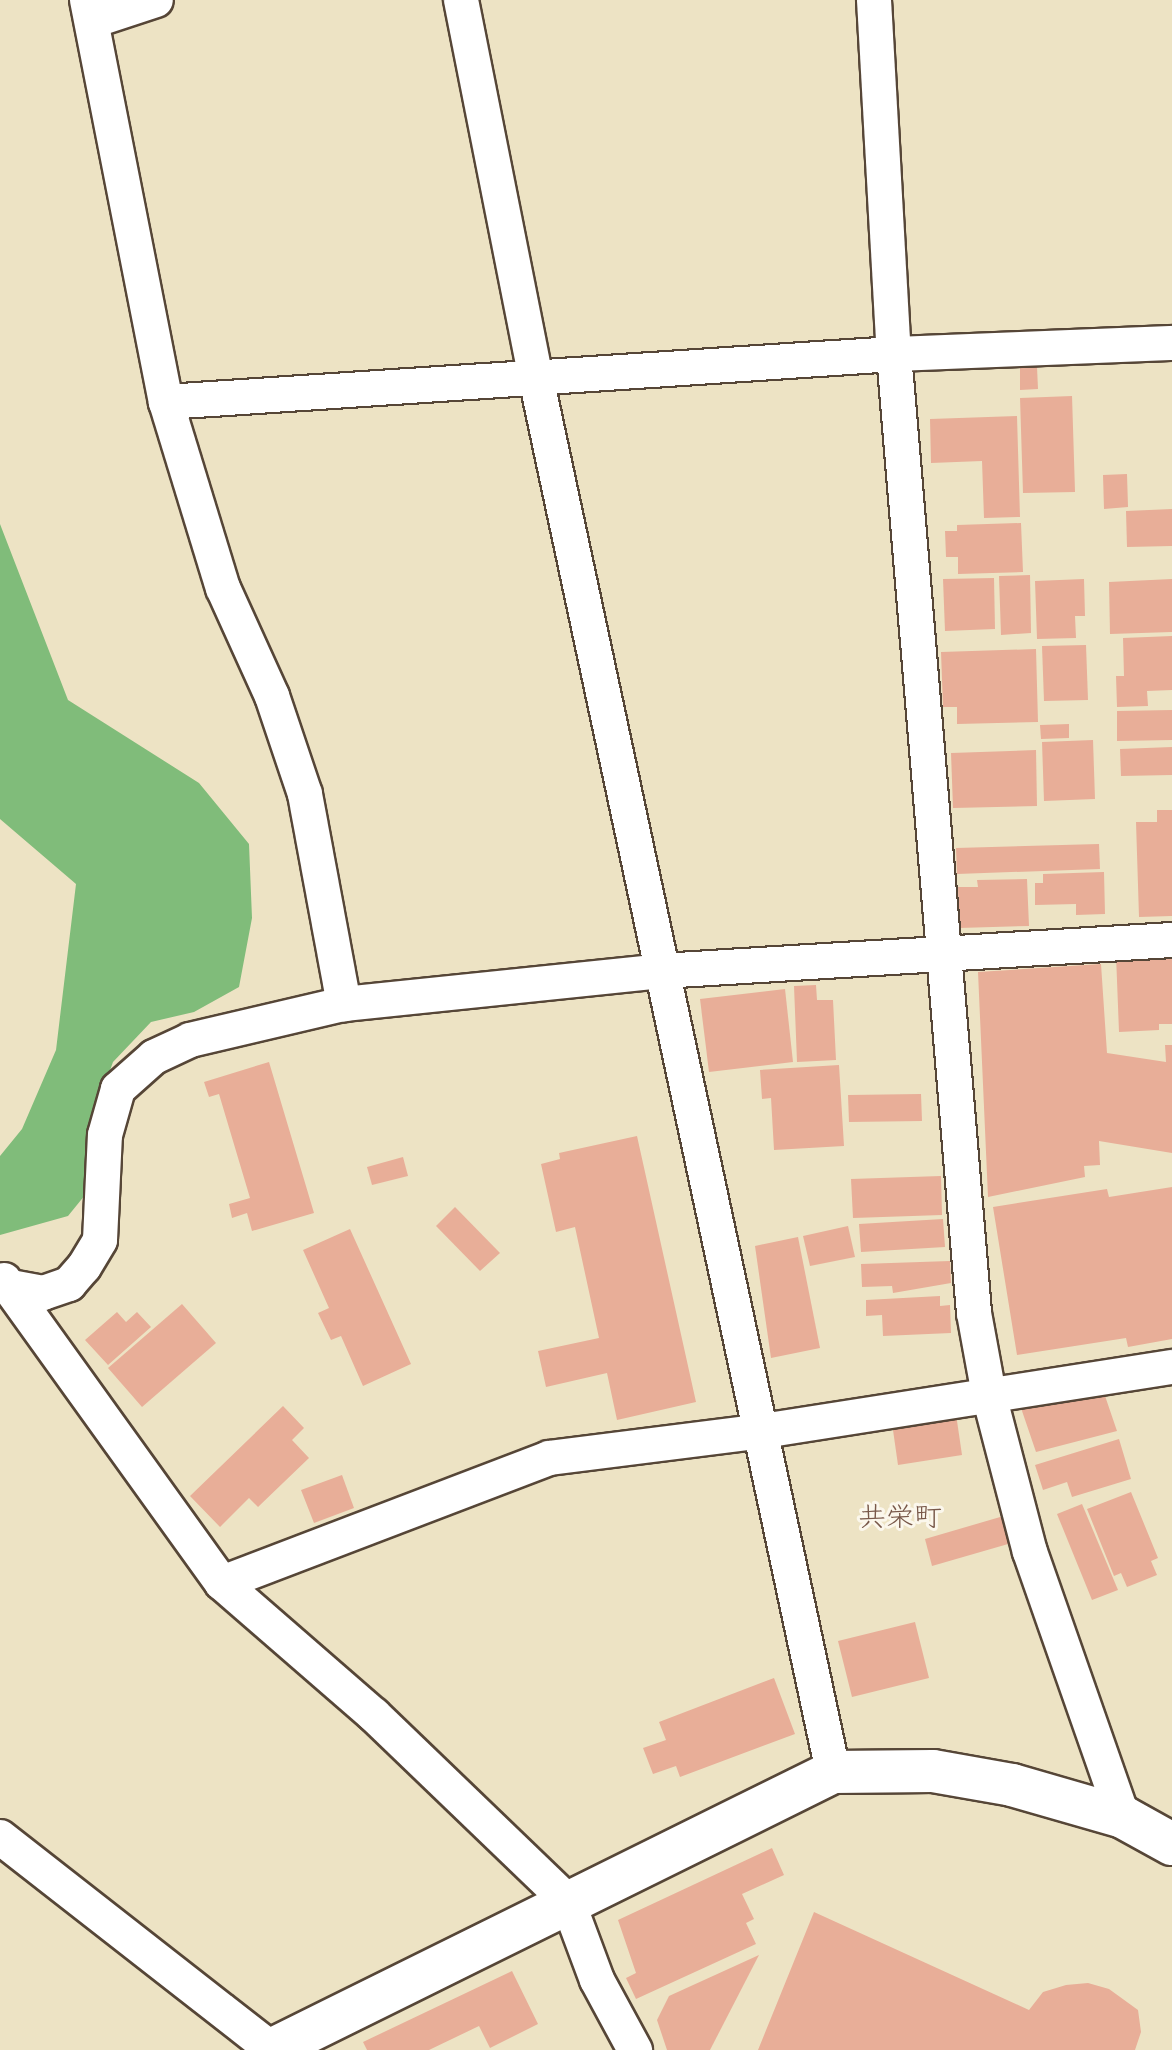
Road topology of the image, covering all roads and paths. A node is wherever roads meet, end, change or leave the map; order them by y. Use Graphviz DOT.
graph roads {
  1 [pos="156,0"];
  2 [pos="461,0"];
  3 [pos="874,0"];
  4 [pos="91,10"];
  5 [pos="1172,343"];
  6 [pos="894,354"];
  7 [pos="536,378"];
  8 [pos="166,402"];
  9 [pos="1172,940"];
  10 [pos="948,955"];
  11 [pos="661,971"];
  12 [pos="344,1004"];
  13 [pos="5,1283"];
  14 [pos="1172,1367"];
  15 [pos="989,1395"];
  16 [pos="763,1431"];
  17 [pos="222,1583"];
  18 [pos="833,1772"];
  19 [pos="1123,1817"];
  20 [pos="0,1837"];
  21 [pos="1172,1844"];
  22 [pos="568,1902"];
  23 [pos="272,2050"];
  24 [pos="635,2050"];
  1 -- 4 [label="street"];
  2 -- 7 [label="street"];
  3 -- 6 [label="street"];
  4 -- 8 [label="street"];
  5 -- 6 [label="street"];
  6 -- 7 [label="street"];
  6 -- 10 [label="street"];
  7 -- 8 [label="street"];
  7 -- 11 [label="street"];
  8 -- 12 [label="street"];
  9 -- 10 [label="street"];
  10 -- 11 [label="street"];
  10 -- 15 [label="street"];
  11 -- 12 [label="street"];
  11 -- 16 [label="street"];
  12 -- 13 [label="street"];
  13 -- 17 [label="street"];
  14 -- 15 [label="street"];
  15 -- 16 [label="street"];
  15 -- 19 [label="street"];
  16 -- 17 [label="street"];
  16 -- 18 [label="street"];
  17 -- 22 [label="street"];
  18 -- 19 [label="street"];
  18 -- 22 [label="street"];
  19 -- 21 [label="street"];
  20 -- 23 [label="street"];
  22 -- 23 [label="street"];
  22 -- 24 [label="street"];
}
